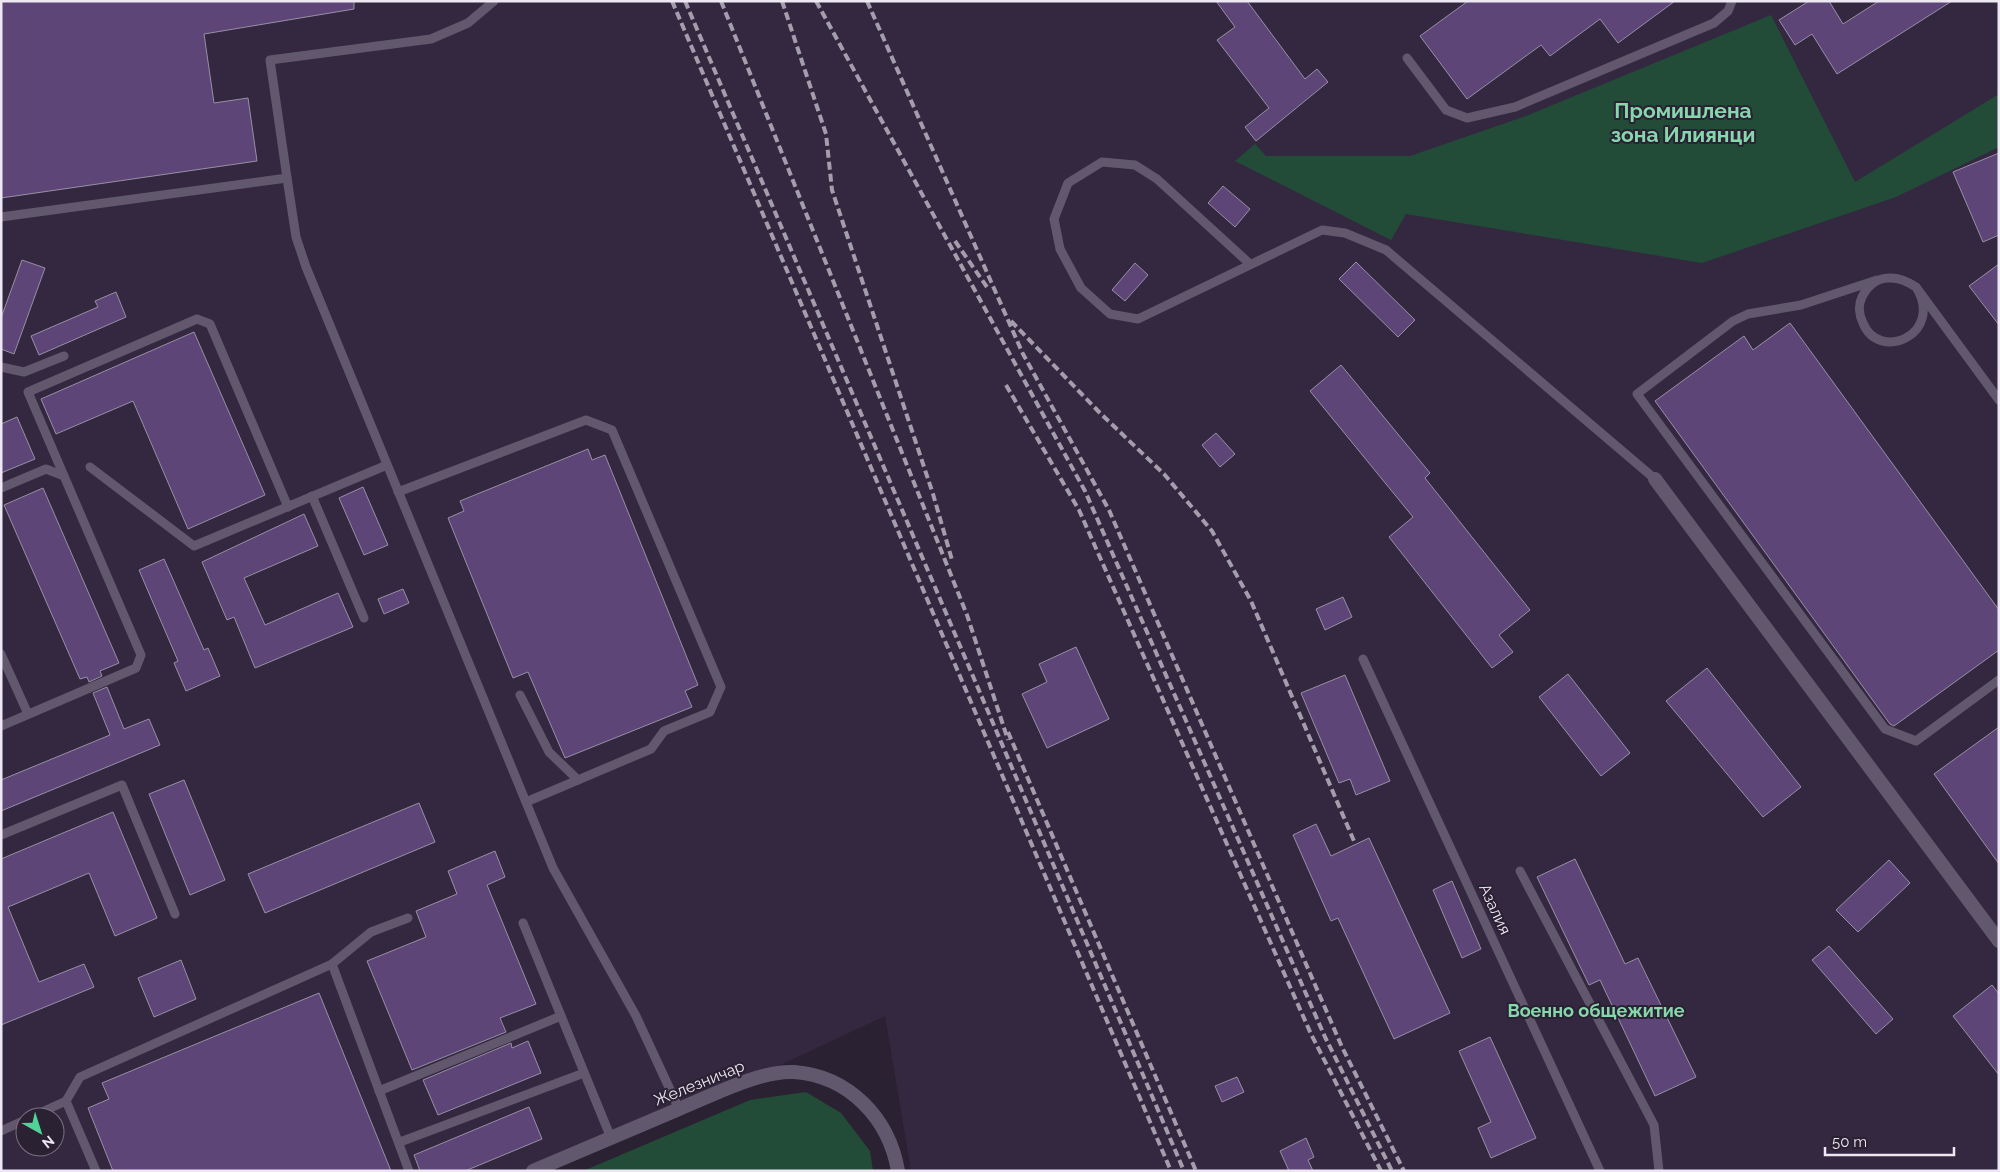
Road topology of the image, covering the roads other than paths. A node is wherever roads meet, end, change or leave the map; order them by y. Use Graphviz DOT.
graph roads {
  1 [pos="494,1"];
  2 [pos="1732,1"];
  3 [pos="1407,58"];
  4 [pos="287,178"];
  5 [pos="1,217"];
  6 [pos="1250,264"];
  7 [pos="1877,280"];
  8 [pos="1916,287"];
  9 [pos="64,356"];
  10 [pos="1,367"];
  11 [pos="1999,400"];
  12 [pos="388,465"];
  13 [pos="90,467"];
  14 [pos="64,476"];
  15 [pos="1655,479"];
  16 [pos="1,488"];
  17 [pos="398,492"];
  18 [pos="312,496"];
  19 [pos="288,507"];
  20 [pos="364,618"];
  21 [pos="1,654"];
  22 [pos="1363,659"];
  23 [pos="1999,680"];
  24 [pos="520,695"];
  25 [pos="28,714"];
  26 [pos="1,726"];
  27 [pos="578,780"];
  28 [pos="526,802"];
  29 [pos="1,835"];
  30 [pos="1520,871"];
  31 [pos="175,914"];
  32 [pos="408,918"];
  33 [pos="523,923"];
  34 [pos="1999,941"];
  35 [pos="332,964"];
  36 [pos="561,1016"];
  37 [pos="584,1073"];
  38 [pos="379,1091"];
  39 [pos="66,1100"];
  40 [pos="52,1107"];
  41 [pos="679,1109"];
  42 [pos="15,1125"];
  43 [pos="1,1131"];
  44 [pos="611,1138"];
  45 [pos="400,1142"];
  46 [pos="96,1171"];
  47 [pos="409,1171"];
  48 [pos="533,1171"];
  49 [pos="898,1171"];
  50 [pos="1600,1171"];
  51 [pos="1660,1171"];
  1 -- 4 [label="lane"];
  2 -- 3 [label="lane"];
  4 -- 5 [label="lane"];
  4 -- 12 [label="lane"];
  6 -- 6 [label="lane"];
  6 -- 15 [label="lane"];
  7 -- 8 [label="lane"];
  7 -- 8 [label="lane"];
  7 -- 23 [label="lane"];
  8 -- 11 [label="lane"];
  9 -- 10 [label="lane"];
  12 -- 17 [label="lane"];
  12 -- 18 [label="lane"];
  13 -- 19 [label="lane"];
  14 -- 16 [label="lane"];
  14 -- 19 [label="lane"];
  14 -- 25 [label="lane"];
  15 -- 34 [label="street"];
  17 -- 27 [label="lane"];
  17 -- 28 [label="lane"];
  18 -- 19 [label="lane"];
  18 -- 20 [label="lane"];
  21 -- 25 [label="lane"];
  22 -- 50 [label="lane, Азалия"];
  24 -- 27 [label="lane"];
  25 -- 26 [label="lane"];
  27 -- 28 [label="lane"];
  28 -- 41 [label="lane"];
  29 -- 31 [label="lane"];
  30 -- 51 [label="lane"];
  32 -- 35 [label="lane"];
  33 -- 36 [label="lane"];
  35 -- 38 [label="lane"];
  35 -- 39 [label="lane"];
  36 -- 37 [label="lane"];
  36 -- 38 [label="lane"];
  37 -- 44 [label="lane"];
  37 -- 45 [label="lane"];
  38 -- 45 [label="lane"];
  39 -- 40 [label="lane"];
  39 -- 46 [label="lane"];
  41 -- 44 [label="street, Железничар"];
  41 -- 49 [label="street, Железничар"];
  42 -- 43 [label="lane"];
  44 -- 48 [label="street, Железничар"];
  45 -- 47 [label="lane"];
}
